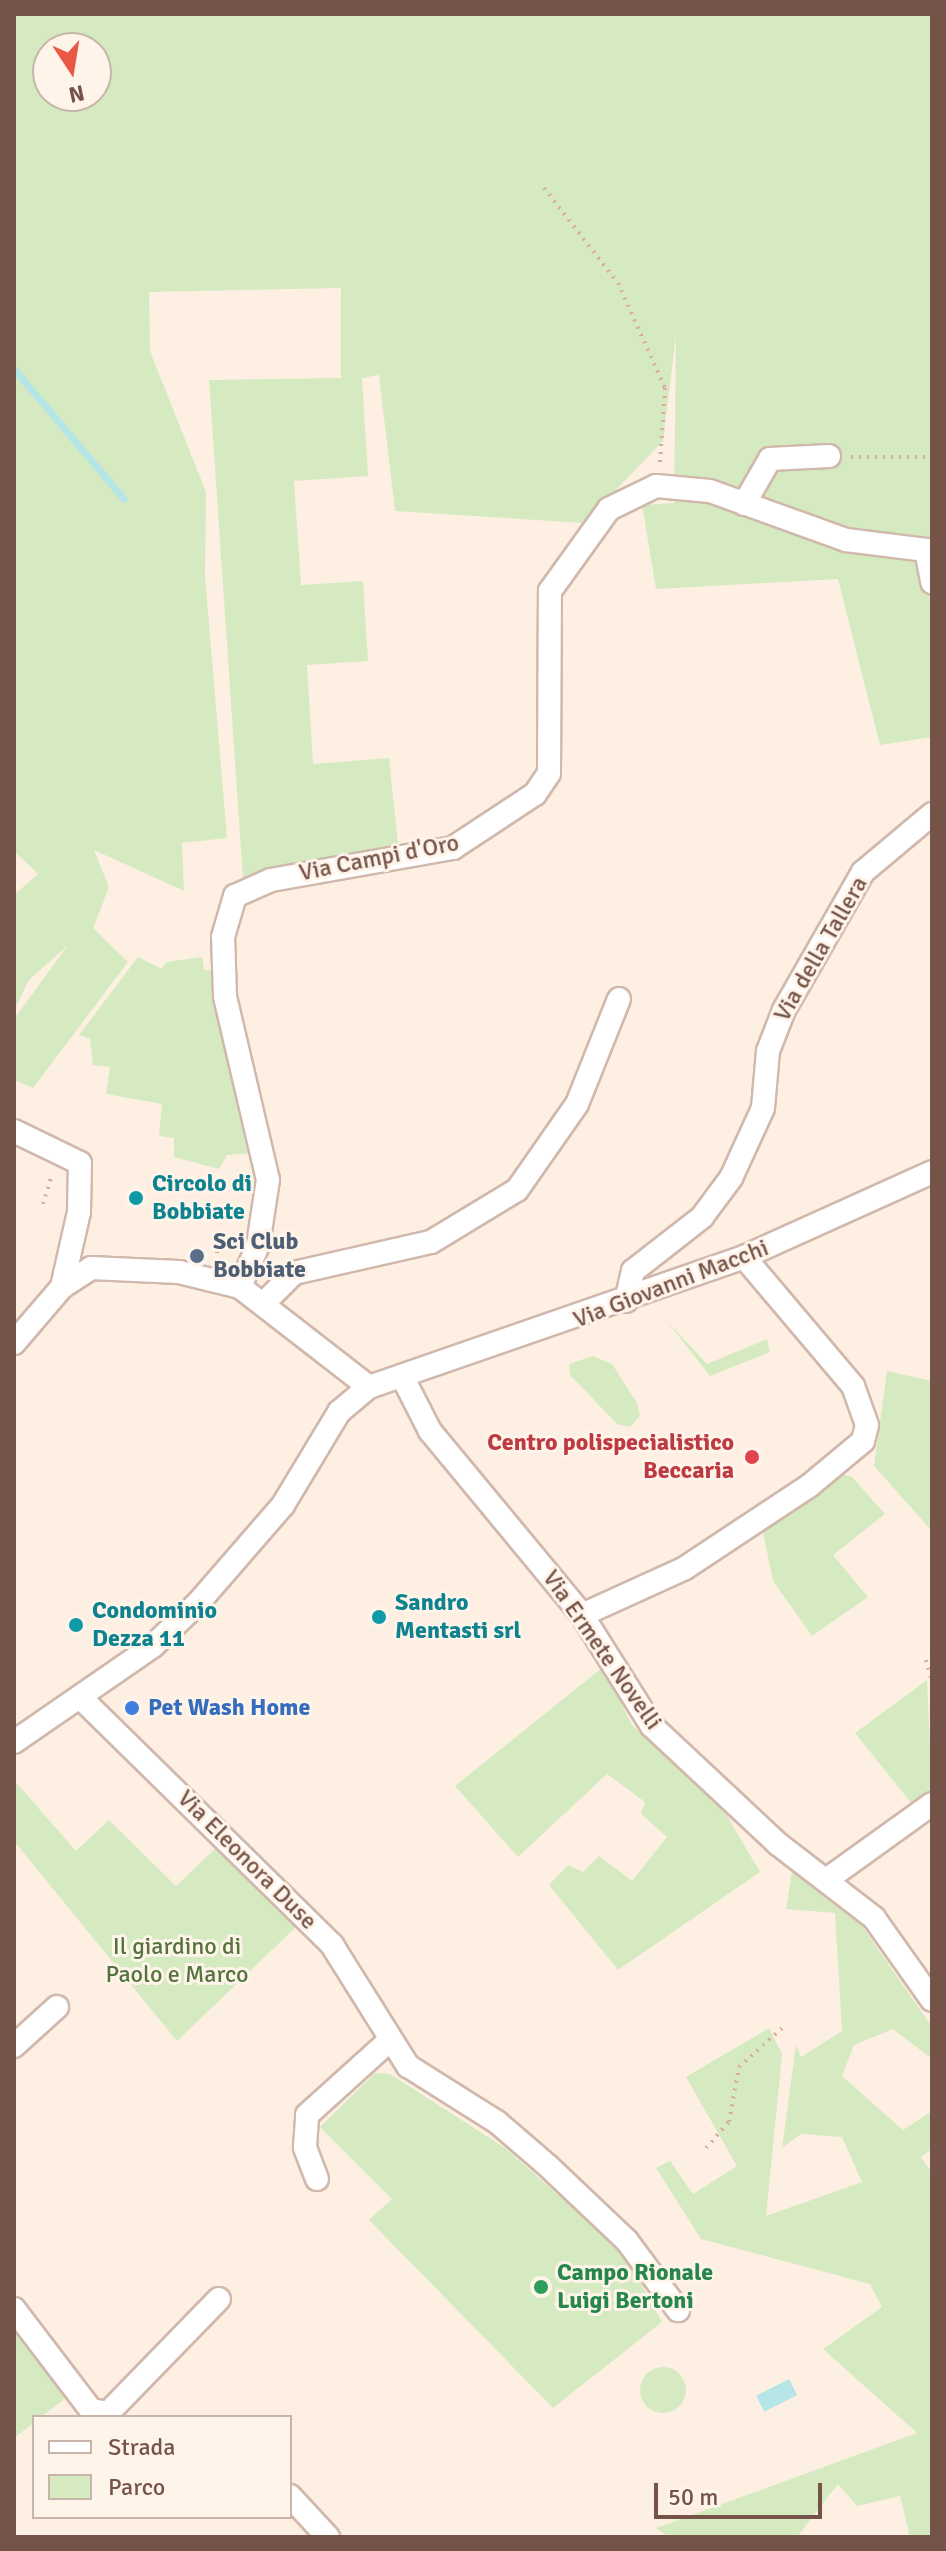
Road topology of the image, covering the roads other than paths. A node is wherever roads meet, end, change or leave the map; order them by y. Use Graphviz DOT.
graph roads {
  1 [pos="829,456"];
  2 [pos="744,504"];
  3 [pos="932,582"];
  4 [pos="932,814"];
  5 [pos="921,837"];
  6 [pos="619,999"];
  7 [pos="14,1131"];
  8 [pos="932,1172"];
  9 [pos="744,1257"];
  10 [pos="253,1259"];
  11 [pos="294,1273"];
  12 [pos="62,1287"];
  13 [pos="240,1287"];
  14 [pos="626,1301"];
  15 [pos="264,1303"];
  16 [pos="14,1343"];
  17 [pos="402,1376"];
  18 [pos="369,1387"];
  19 [pos="582,1615"];
  20 [pos="82,1699"];
  21 [pos="15,1741"];
  22 [pos="932,1804"];
  23 [pos="829,1878"];
  24 [pos="932,2000"];
  25 [pos="57,2007"];
  26 [pos="390,2040"];
  27 [pos="14,2046"];
  28 [pos="317,2179"];
  29 [pos="219,2299"];
  30 [pos="14,2309"];
  31 [pos="678,2310"];
  32 [pos="292,2498"];
  33 [pos="328,2537"];
  1 -- 2 [label="street"];
  2 -- 3 [label="street"];
  2 -- 10 [label="street, Via Campi d'Oro"];
  4 -- 5 [label="street, Via della Tallera"];
  5 -- 14 [label="street, Via della Tallera"];
  6 -- 11 [label="street"];
  7 -- 12 [label="street"];
  8 -- 9 [label="street, Via Giovanni Macchi"];
  9 -- 14 [label="street, Via Giovanni Macchi"];
  9 -- 19 [label="street"];
  10 -- 11 [label="street"];
  10 -- 13 [label="street, Via Campi d'Oro"];
  11 -- 15 [label="street"];
  12 -- 13 [label="street"];
  12 -- 16 [label="street"];
  13 -- 15 [label="street"];
  14 -- 17 [label="street, Via Giovanni Macchi"];
  15 -- 18 [label="street"];
  17 -- 18 [label="street, Via Giovanni Macchi"];
  17 -- 19 [label="street, Via Ermete Novelli"];
  18 -- 20 [label="street"];
  19 -- 23 [label="street, Via Ermete Novelli"];
  20 -- 21 [label="street"];
  20 -- 26 [label="street, Via Eleonora Duse"];
  22 -- 23 [label="street"];
  23 -- 24 [label="street, Via Ermete Novelli"];
  25 -- 27 [label="street"];
  26 -- 28 [label="street"];
  26 -- 31 [label="street, Via Eleonora Duse"];
  29 -- 30 [label="street"];
  32 -- 33 [label="street"];
}
